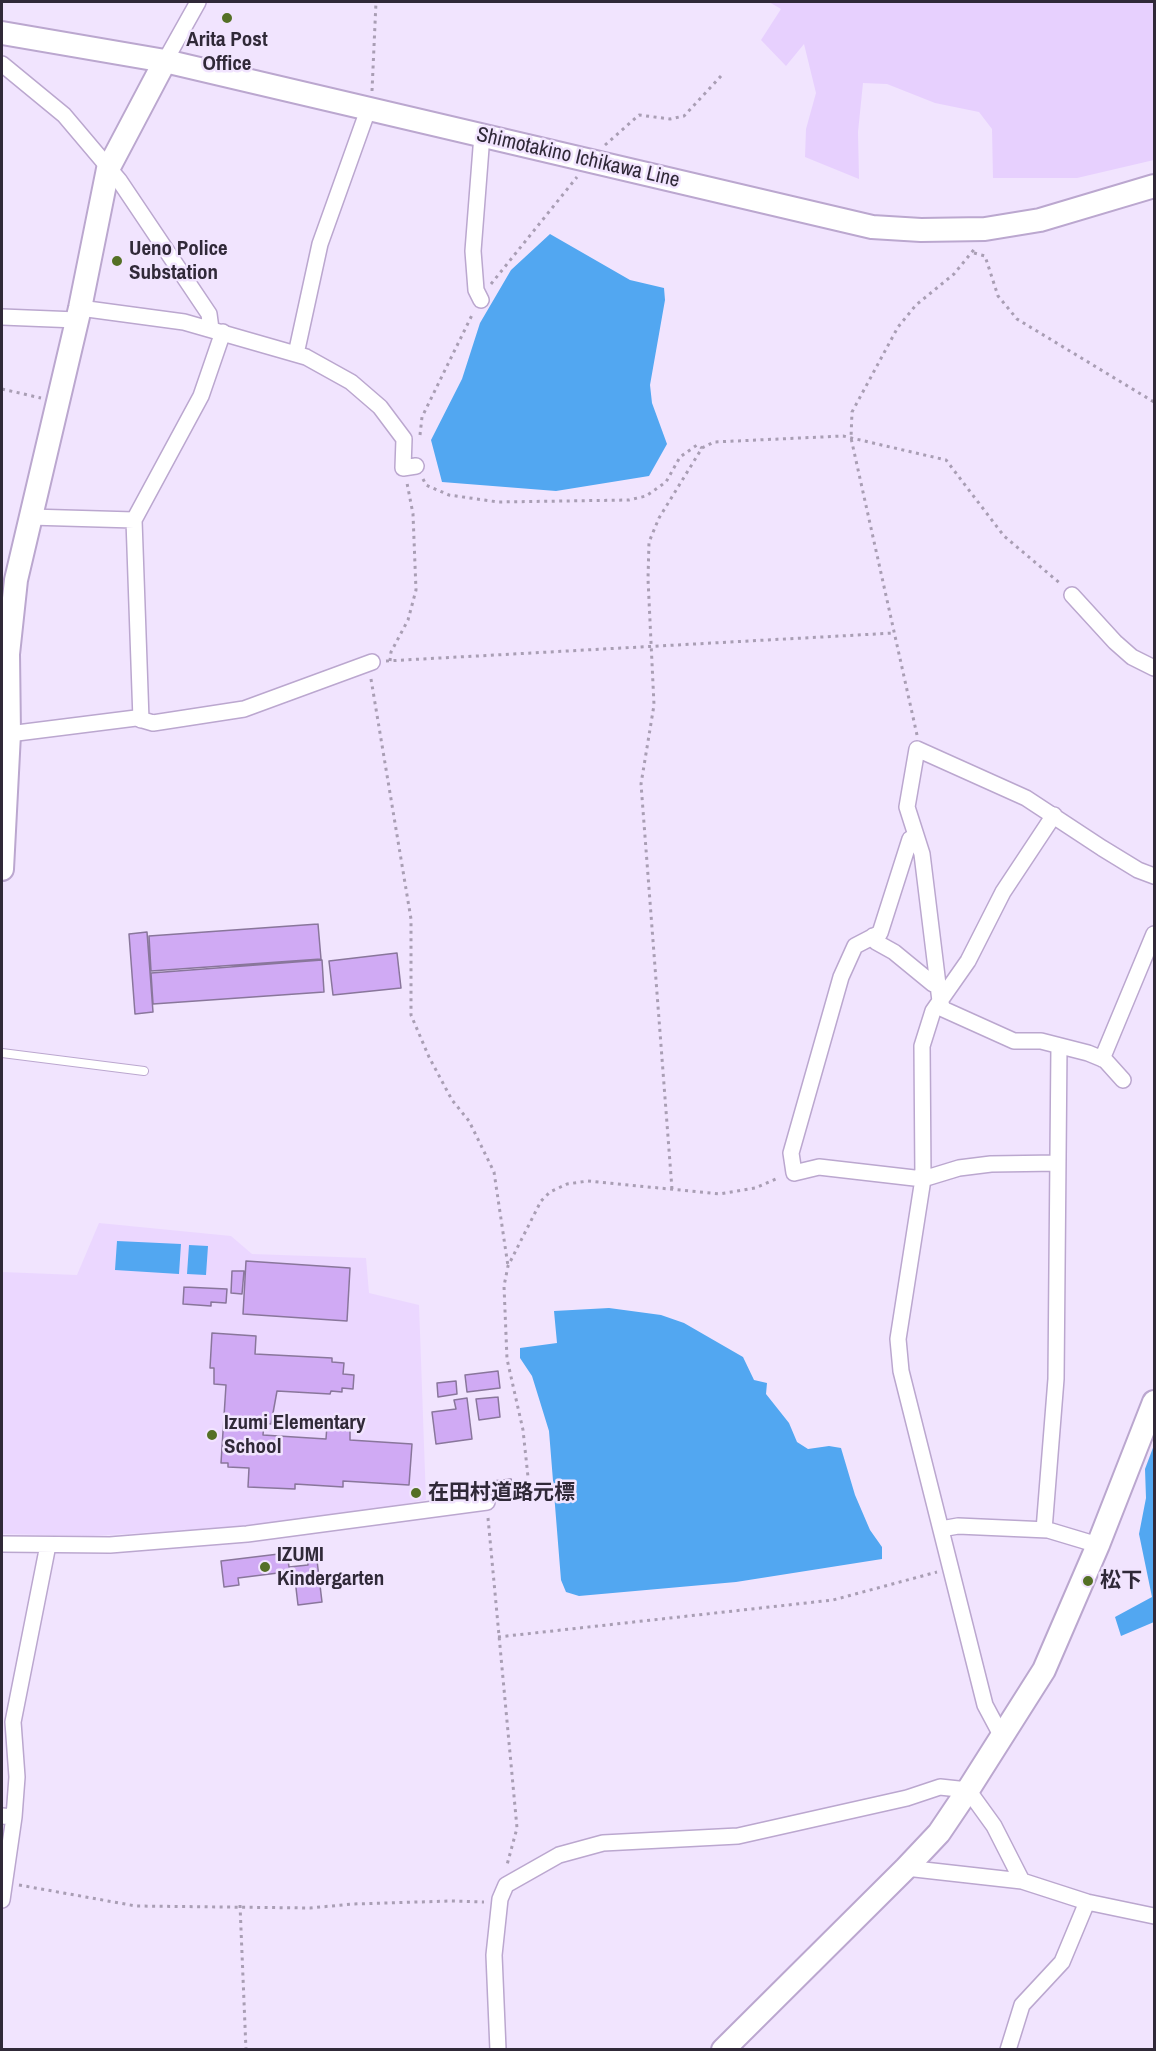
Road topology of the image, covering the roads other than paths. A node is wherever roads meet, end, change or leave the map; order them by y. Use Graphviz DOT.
graph roads {
  1 [pos="198,2"];
  2 [pos="2,33"];
  3 [pos="165,61"];
  4 [pos="2,64"];
  5 [pos="369,107"];
  6 [pos="482,135"];
  7 [pos="108,169"];
  8 [pos="1155,186"];
  9 [pos="481,300"];
  10 [pos="78,314"];
  11 [pos="2,317"];
  12 [pos="217,331"];
  13 [pos="296,354"];
  14 [pos="410,467"];
  15 [pos="30,517"];
  16 [pos="134,520"];
  17 [pos="1072,595"];
  18 [pos="372,662"];
  19 [pos="1155,668"];
  20 [pos="141,720"];
  21 [pos="9,734"];
  22 [pos="1054,814"];
  23 [pos="916,836"];
  24 [pos="2,869"];
  25 [pos="1155,876"];
  26 [pos="1155,934"];
  27 [pos="873,936"];
  28 [pos="1148,967"];
  29 [pos="938,983"];
  30 [pos="940,1001"];
  31 [pos="1059,1046"];
  32 [pos="2,1053"];
  33 [pos="1102,1059"];
  34 [pos="144,1071"];
  35 [pos="1123,1080"];
  36 [pos="1058,1163"];
  37 [pos="923,1179"];
  38 [pos="1155,1402"];
  39 [pos="487,1502"];
  40 [pos="941,1529"];
  41 [pos="1044,1530"];
  42 [pos="2,1544"];
  43 [pos="48,1545"];
  44 [pos="1098,1545"];
  45 [pos="1001,1736"];
  46 [pos="968,1790"];
  47 [pos="8,1817"];
  48 [pos="906,1868"];
  49 [pos="1022,1881"];
  50 [pos="2,1900"];
  51 [pos="1087,1902"];
  52 [pos="1155,1916"];
  53 [pos="498,2049"];
  54 [pos="723,2049"];
  55 [pos="1008,2049"];
  1 -- 3 [label="street"];
  2 -- 3 [label="street, Shimotakino Ichikawa Line"];
  3 -- 5 [label="street, Shimotakino Ichikawa Line"];
  3 -- 7 [label="street"];
  4 -- 7 [label="street"];
  5 -- 6 [label="street, Shimotakino Ichikawa Line"];
  5 -- 13 [label="street"];
  6 -- 8 [label="street, Shimotakino Ichikawa Line"];
  6 -- 9 [label="street"];
  7 -- 10 [label="street"];
  7 -- 12 [label="street"];
  10 -- 11 [label="street"];
  10 -- 12 [label="street"];
  10 -- 15 [label="street"];
  12 -- 13 [label="street"];
  12 -- 16 [label="street"];
  13 -- 14 [label="street"];
  15 -- 16 [label="street"];
  15 -- 21 [label="street"];
  16 -- 20 [label="street"];
  17 -- 19 [label="street"];
  18 -- 20 [label="street"];
  20 -- 21 [label="street"];
  21 -- 24 [label="street"];
  22 -- 23 [label="street"];
  22 -- 25 [label="street"];
  22 -- 30 [label="street"];
  23 -- 27 [label="street"];
  23 -- 29 [label="street"];
  26 -- 28 [label="street"];
  27 -- 29 [label="street"];
  27 -- 37 [label="street"];
  28 -- 33 [label="street"];
  29 -- 30 [label="street"];
  30 -- 31 [label="street"];
  30 -- 37 [label="street"];
  31 -- 33 [label="street"];
  31 -- 36 [label="street"];
  32 -- 34 [label="lane"];
  33 -- 35 [label="street"];
  36 -- 37 [label="street"];
  36 -- 41 [label="street"];
  37 -- 40 [label="street"];
  38 -- 44 [label="street"];
  39 -- 43 [label="street"];
  40 -- 41 [label="street"];
  40 -- 45 [label="street"];
  41 -- 44 [label="street"];
  42 -- 43 [label="street"];
  43 -- 47 [label="street"];
  44 -- 45 [label="street"];
  45 -- 46 [label="street"];
  46 -- 48 [label="street"];
  46 -- 49 [label="street"];
  46 -- 53 [label="street"];
  47 -- 50 [label="street"];
  48 -- 49 [label="street"];
  48 -- 54 [label="street"];
  49 -- 51 [label="street"];
  51 -- 52 [label="street"];
  51 -- 55 [label="street"];
}
